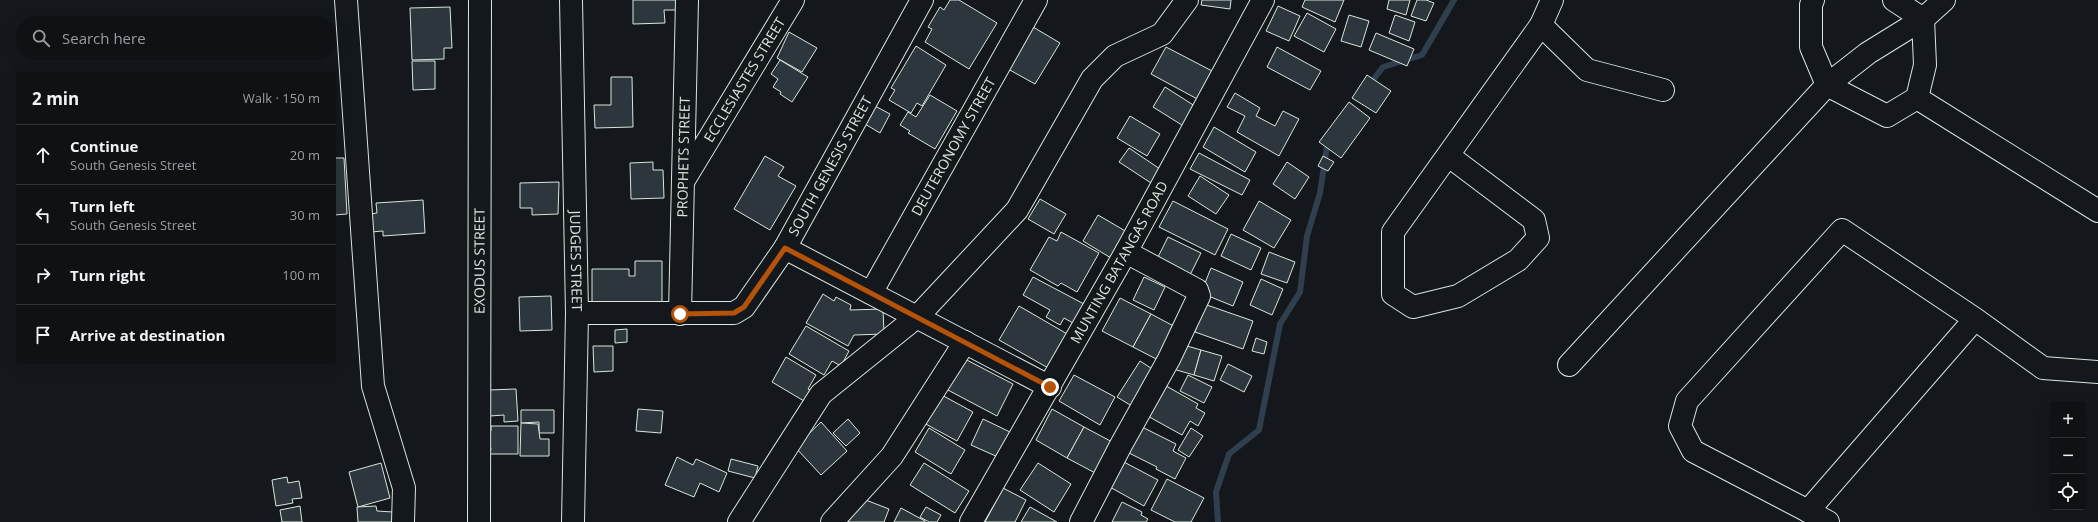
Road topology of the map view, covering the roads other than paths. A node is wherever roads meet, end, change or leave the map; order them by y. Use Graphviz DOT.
graph roads {
  1 [pos="346,0"];
  2 [pos="480,0"];
  3 [pos="571,0"];
  4 [pos="687,0"];
  5 [pos="778,0"];
  6 [pos="794,0"];
  7 [pos="922,0"];
  8 [pos="1036,0"];
  9 [pos="1187,0"];
  10 [pos="1263,0"];
  11 [pos="1552,0"];
  12 [pos="1813,0"];
  13 [pos="1894,0"];
  14 [pos="1944,0"];
  15 [pos="1924,19"];
  16 [pos="1541,25"];
  17 [pos="779,26"];
  18 [pos="1827,85"];
  19 [pos="1663,90"];
  20 [pos="1917,98"];
  21 [pos="1448,156"];
  22 [pos="684,180"];
  23 [pos="2098,211"];
  24 [pos="785,248"];
  25 [pos="1126,252"];
  26 [pos="871,293"];
  27 [pos="577,313"];
  28 [pos="680,314"];
  29 [pos="918,316"];
  30 [pos="1975,319"];
  31 [pos="965,342"];
  32 [pos="1569,365"];
  33 [pos="2098,372"];
  34 [pos="1050,387"];
  35 [pos="1808,511"];
  36 [pos="403,522"];
  37 [pos="479,522"];
  38 [pos="573,522"];
  39 [pos="739,522"];
  40 [pos="832,522"];
  41 [pos="972,522"];
  42 [pos="1081,522"];
  43 [pos="1828,522"];
  1 -- 36 [label="street"];
  2 -- 37 [label="street, EXODUS STREET"];
  3 -- 27 [label="street, JUDGES STREET"];
  4 -- 22 [label="street, PROPHETS STREET"];
  5 -- 17 [label="street"];
  6 -- 17 [label="street, ECCLESIASTES STREET"];
  7 -- 24 [label="street, SOUTH GENESIS STREET"];
  8 -- 26 [label="street, DEUTERONOMY STREET"];
  9 -- 29 [label="street"];
  10 -- 25 [label="street, MUNTING BATANGAS ROAD"];
  11 -- 16 [label="street"];
  12 -- 18 [label="street"];
  13 -- 15 [label="street"];
  14 -- 15 [label="street"];
  15 -- 18 [label="street"];
  15 -- 20 [label="street"];
  16 -- 19 [label="street"];
  16 -- 21 [label="street"];
  17 -- 22 [label="street, ECCLESIASTES STREET"];
  18 -- 20 [label="street"];
  18 -- 32 [label="street"];
  20 -- 23 [label="street"];
  21 -- 21 [label="street"];
  22 -- 28 [label="street, PROPHETS STREET"];
  24 -- 26 [label="street"];
  24 -- 28 [label="street, SOUTH GENESIS STREET"];
  25 -- 34 [label="street, MUNTING BATANGAS ROAD"];
  25 -- 42 [label="street"];
  26 -- 29 [label="street"];
  27 -- 28 [label="street, SOUTH GENESIS STREET"];
  27 -- 38 [label="street, JUDGES STREET"];
  29 -- 31 [label="street"];
  29 -- 39 [label="street"];
  30 -- 33 [label="street"];
  30 -- 35 [label="street"];
  30 -- 35 [label="street"];
  31 -- 34 [label="street"];
  31 -- 40 [label="street"];
  34 -- 41 [label="street, MUNTING BATANGAS ROAD"];
  35 -- 43 [label="street"];
}
